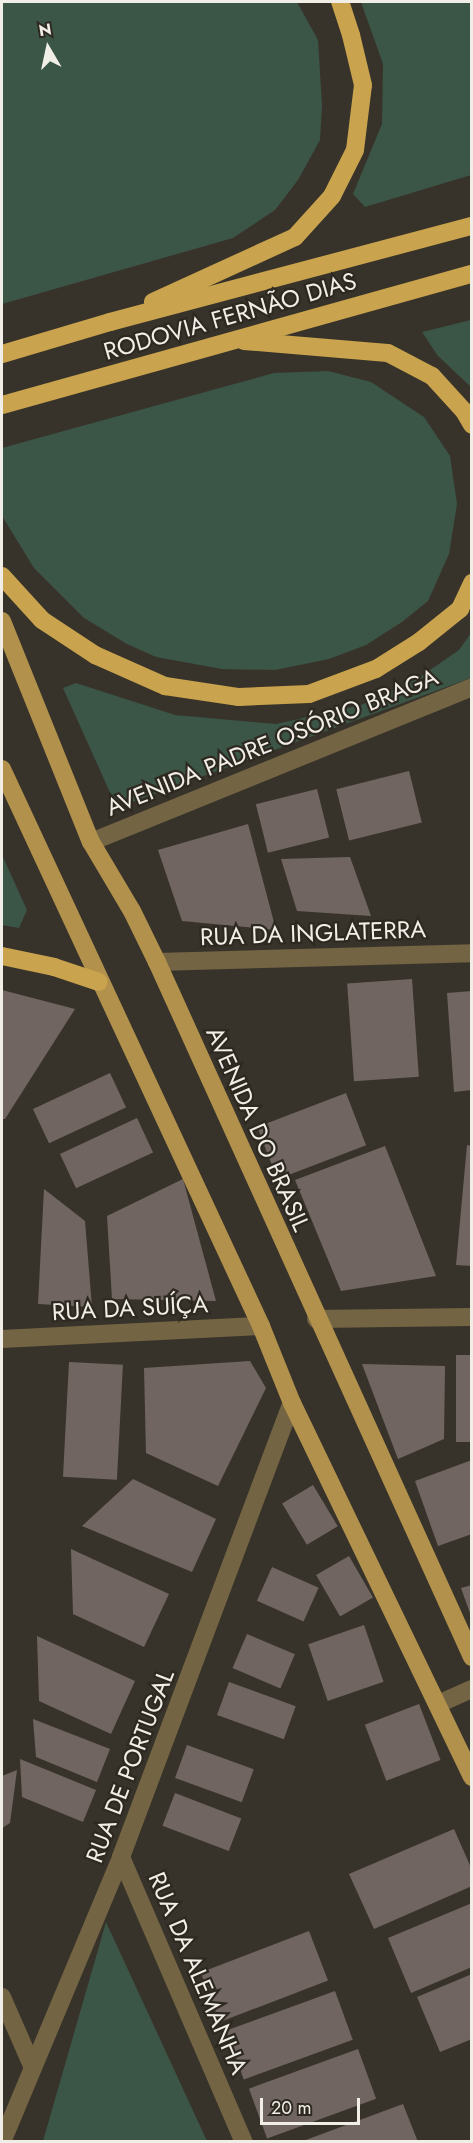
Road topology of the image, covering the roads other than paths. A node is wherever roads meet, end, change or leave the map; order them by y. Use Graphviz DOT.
graph roads {
  1 [pos="339,2"];
  2 [pos="471,219"];
  3 [pos="471,226"];
  4 [pos="364,256"];
  5 [pos="471,274"];
  6 [pos="110,321"];
  7 [pos="231,340"];
  8 [pos="2,354"];
  9 [pos="2,405"];
  10 [pos="471,425"];
  11 [pos="2,576"];
  12 [pos="471,583"];
  13 [pos="2,621"];
  14 [pos="471,687"];
  15 [pos="2,769"];
  16 [pos="91,842"];
  17 [pos="471,953"];
  18 [pos="2,956"];
  19 [pos="157,962"];
  20 [pos="99,982"];
  21 [pos="471,1317"];
  22 [pos="316,1319"];
  23 [pos="261,1326"];
  24 [pos="2,1339"];
  25 [pos="292,1403"];
  26 [pos="471,1657"];
  27 [pos="471,1689"];
  28 [pos="438,1704"];
  29 [pos="471,1777"];
  30 [pos="121,1857"];
  31 [pos="2,1997"];
  32 [pos="33,2068"];
  33 [pos="2,2142"];
  34 [pos="244,2142"];
  1 -- 6 [label="highway"];
  2 -- 4 [label="highway"];
  3 -- 4 [label="highway, RODOVIA FERNÃO DIAS"];
  4 -- 6 [label="highway, RODOVIA FERNÃO DIAS"];
  5 -- 7 [label="highway, RODOVIA FERNÃO DIAS"];
  6 -- 8 [label="highway, RODOVIA FERNÃO DIAS"];
  7 -- 9 [label="highway, RODOVIA FERNÃO DIAS"];
  7 -- 10 [label="highway"];
  11 -- 12 [label="highway"];
  13 -- 16 [label="main road, AVENIDA DO BRASIL"];
  14 -- 16 [label="street, AVENIDA PADRE OSÓRIO BRAGA"];
  15 -- 20 [label="main road"];
  16 -- 19 [label="main road, AVENIDA DO BRASIL"];
  17 -- 19 [label="street, RUA DA INGLATERRA"];
  18 -- 20 [label="highway"];
  19 -- 22 [label="main road, AVENIDA DO BRASIL"];
  20 -- 23 [label="main road"];
  21 -- 22 [label="street"];
  22 -- 26 [label="main road, AVENIDA DO BRASIL"];
  23 -- 24 [label="street, RUA DA SUÍÇA"];
  23 -- 25 [label="main road"];
  25 -- 28 [label="main road"];
  25 -- 30 [label="street, RUA DE PORTUGAL"];
  27 -- 28 [label="street"];
  28 -- 29 [label="main road"];
  30 -- 32 [label="street, RUA DE PORTUGAL"];
  30 -- 34 [label="street, RUA DA ALEMANHA"];
  31 -- 32 [label="street"];
  32 -- 33 [label="street, RUA DE PORTUGAL"];
}
